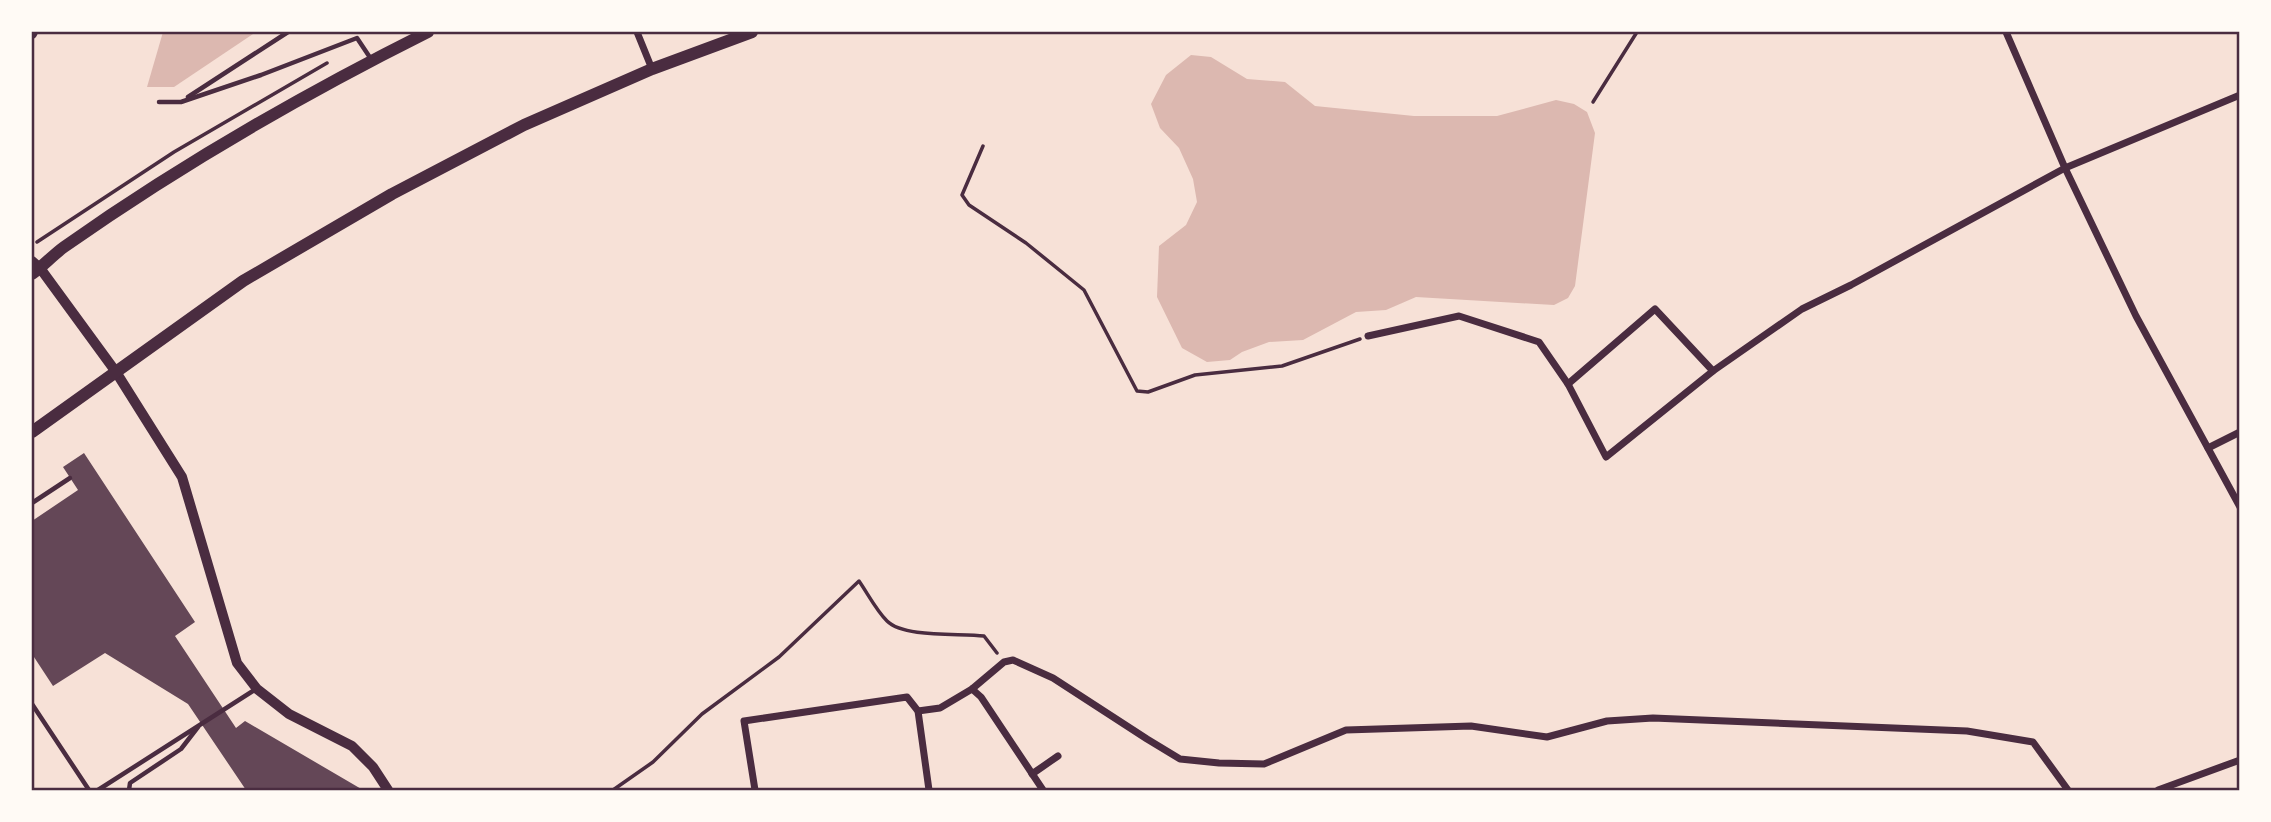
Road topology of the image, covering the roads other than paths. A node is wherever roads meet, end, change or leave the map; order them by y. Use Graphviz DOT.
graph roads {
  1 [pos="288,32"];
  2 [pos="428,32"];
  3 [pos="636,32"];
  4 [pos="752,32"];
  5 [pos="2006,32"];
  6 [pos="372,60"];
  7 [pos="652,69"];
  8 [pos="2239,94"];
  9 [pos="159,102"];
  10 [pos="181,102"];
  11 [pos="2066,167"];
  12 [pos="34,268"];
  13 [pos="1368,336"];
  14 [pos="1713,371"];
  15 [pos="116,372"];
  16 [pos="1568,384"];
  17 [pos="32,432"];
  18 [pos="2239,432"];
  19 [pos="2208,448"];
  20 [pos="70,478"];
  21 [pos="32,503"];
  22 [pos="2239,507"];
  23 [pos="257,689"];
  24 [pos="972,689"];
  25 [pos="32,704"];
  26 [pos="918,711"];
  27 [pos="199,727"];
  28 [pos="1058,756"];
  29 [pos="2239,760"];
  30 [pos="1032,774"];
  31 [pos="89,790"];
  32 [pos="98,790"];
  33 [pos="129,790"];
  34 [pos="388,790"];
  35 [pos="755,790"];
  36 [pos="929,790"];
  37 [pos="1043,790"];
  38 [pos="2068,790"];
  39 [pos="2158,790"];
  1 -- 10 [label="lane"];
  2 -- 6 [label="main road"];
  3 -- 7 [label="street"];
  4 -- 7 [label="main road"];
  5 -- 11 [label="street"];
  6 -- 10 [label="lane"];
  6 -- 12 [label="main road"];
  7 -- 15 [label="main road"];
  8 -- 11 [label="street"];
  9 -- 10 [label="lane"];
  11 -- 14 [label="street"];
  11 -- 19 [label="street"];
  12 -- 15 [label="street"];
  13 -- 16 [label="street"];
  14 -- 16 [label="street"];
  14 -- 16 [label="street"];
  15 -- 17 [label="main road"];
  15 -- 23 [label="street"];
  18 -- 19 [label="street"];
  19 -- 22 [label="street"];
  20 -- 21 [label="lane"];
  23 -- 27 [label="lane"];
  23 -- 34 [label="street"];
  24 -- 26 [label="street"];
  24 -- 30 [label="street"];
  24 -- 38 [label="street"];
  25 -- 31 [label="lane"];
  26 -- 35 [label="street"];
  26 -- 36 [label="street"];
  27 -- 32 [label="lane"];
  27 -- 33 [label="lane"];
  28 -- 30 [label="street"];
  29 -- 39 [label="street"];
  30 -- 37 [label="street"];
}
